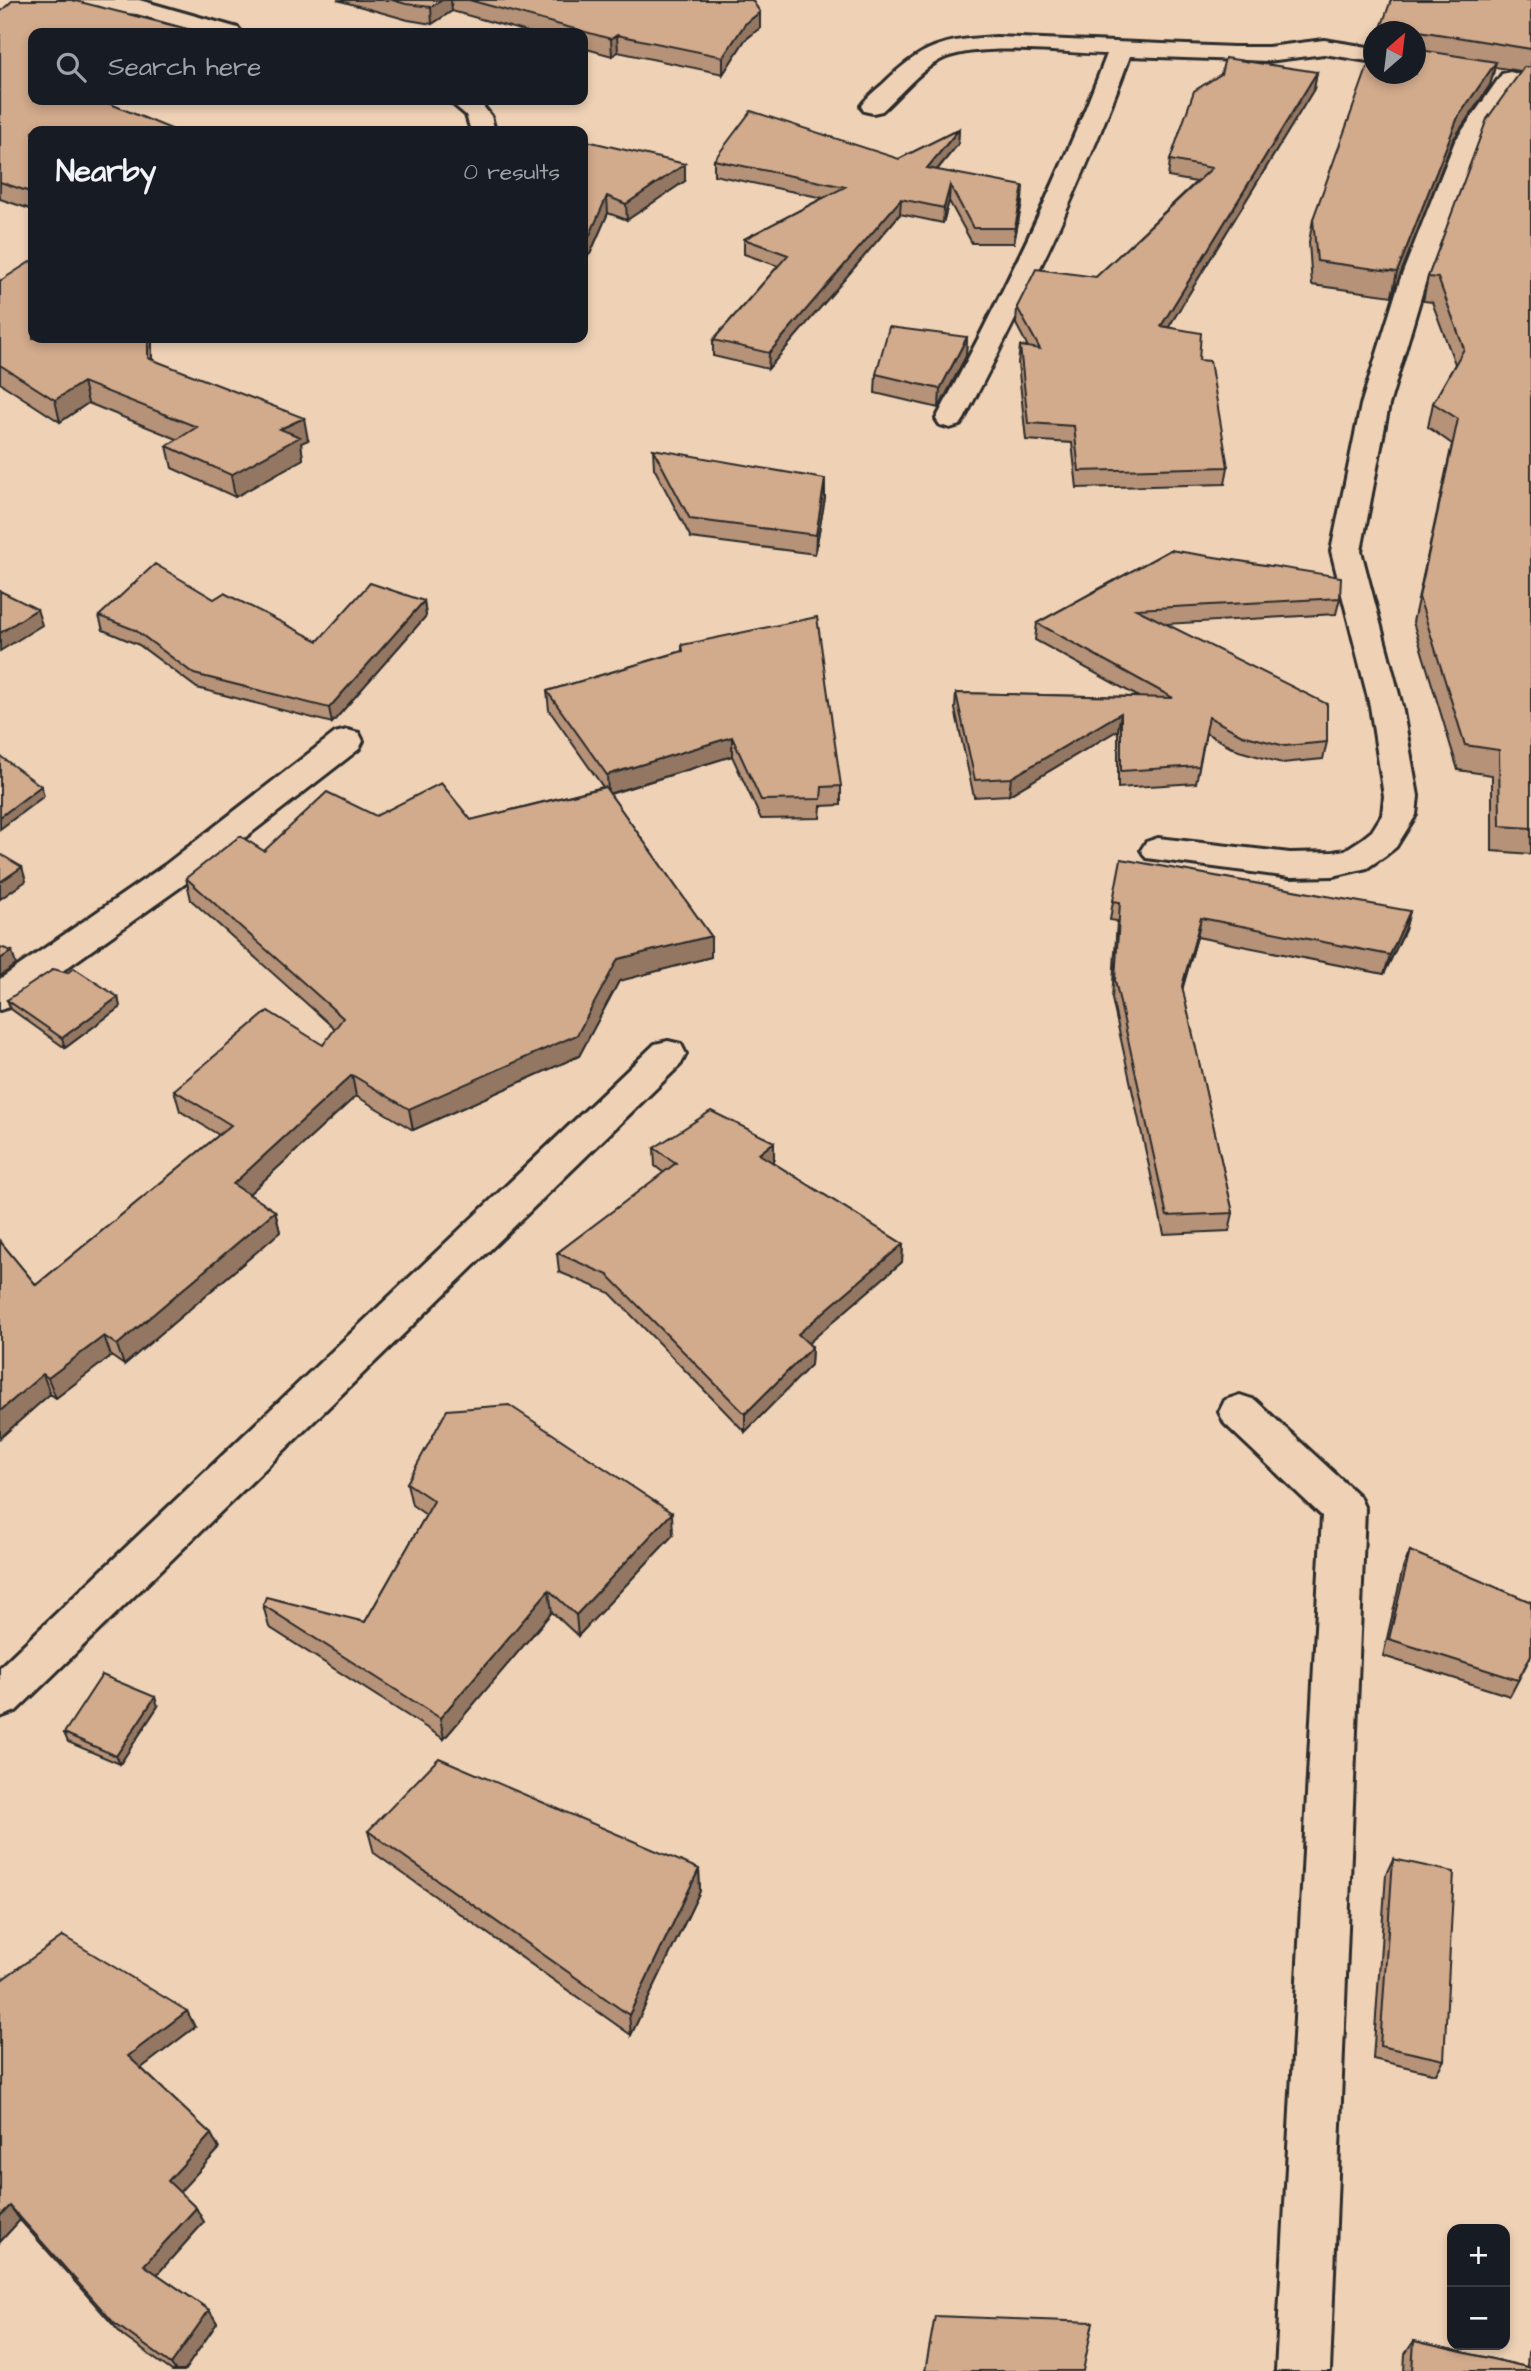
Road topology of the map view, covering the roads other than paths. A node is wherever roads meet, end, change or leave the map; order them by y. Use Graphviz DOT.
graph roads {
  1 [pos="71,0"];
  2 [pos="133,4"];
  3 [pos="213,28"];
  4 [pos="1121,48"];
  5 [pos="1363,53"];
  6 [pos="1508,79"];
  7 [pos="471,105"];
  8 [pos="873,106"];
  9 [pos="482,126"];
  10 [pos="950,419"];
  11 [pos="347,741"];
  12 [pos="1158,850"];
  13 [pos="0,997"];
  14 [pos="668,1054"];
  15 [pos="1241,1412"];
  16 [pos="0,1698"];
  17 [pos="1303,2371"];
  1 -- 2 [label="street"];
  2 -- 3 [label="street"];
  4 -- 5 [label="street"];
  4 -- 8 [label="street"];
  4 -- 10 [label="street"];
  6 -- 12 [label="street"];
  7 -- 9 [label="street"];
  11 -- 13 [label="street"];
  14 -- 16 [label="street"];
  15 -- 17 [label="street"];
}
